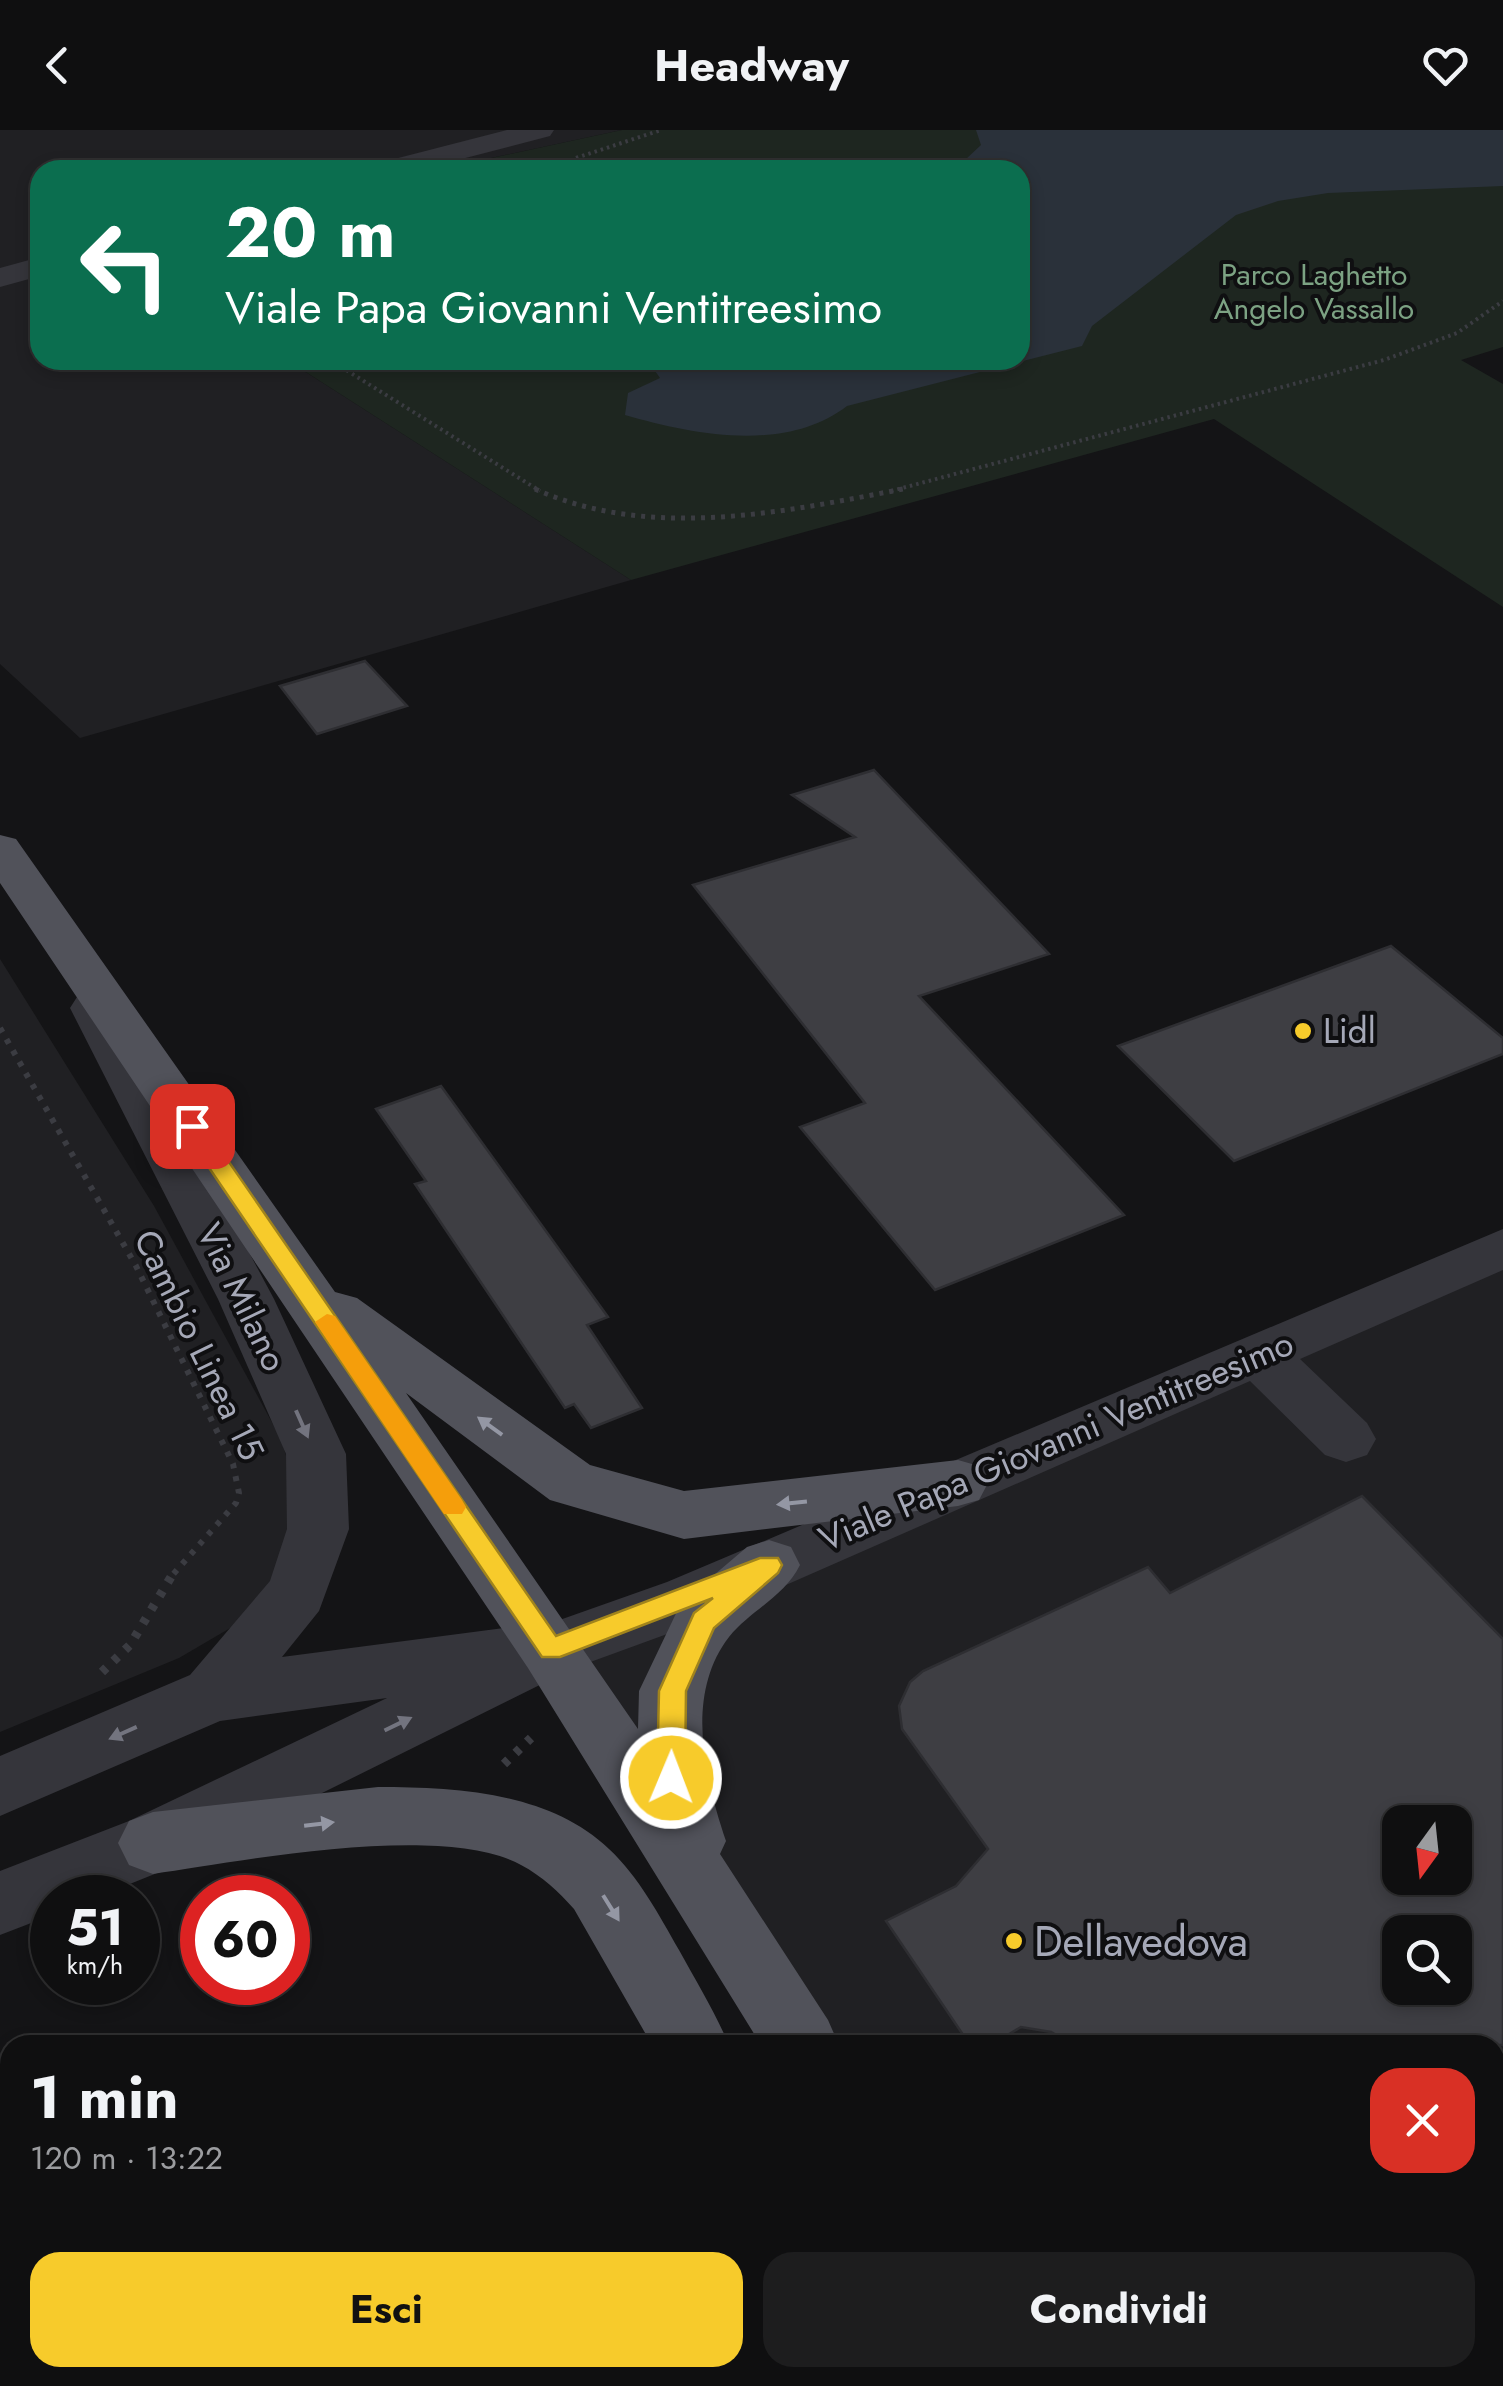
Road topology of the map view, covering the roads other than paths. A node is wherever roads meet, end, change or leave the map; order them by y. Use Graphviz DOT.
graph roads {
  1 [pos="540,130"];
  2 [pos="424,160"];
  3 [pos="30,269"];
  4 [pos="0,278"];
  5 [pos="0,849"];
  6 [pos="38,900"];
  7 [pos="1503,1248"];
  8 [pos="302,1287"];
  9 [pos="1258,1354"];
  10 [pos="1346,1439"];
  11 [pos="958,1484"];
  12 [pos="769,1565"];
  13 [pos="551,1649"];
  14 [pos="213,1694"];
  15 [pos="0,1787"];
  16 [pos="153,1843"];
  17 [pos="708,1896"];
  18 [pos="0,1903"];
  19 [pos="686,2035"];
  20 [pos="796,2035"];
  1 -- 2 [label="street"];
  3 -- 4 [label="street"];
  5 -- 6 [label="main road, Via Milano"];
  6 -- 8 [label="main road, Via Milano"];
  6 -- 14 [label="street, Via Milano, one-way"];
  7 -- 9 [label="street, Viale Papa Giovanni Ventitreesimo"];
  11 -- 8 [label="main road, one-way"];
  8 -- 13 [label="main road, Via Milano"];
  9 -- 10 [label="street"];
  9 -- 11 [label="street, Viale Papa Giovanni Ventitreesimo"];
  11 -- 12 [label="street, Viale Papa Giovanni Ventitreesimo"];
  12 -- 13 [label="street, Viale Papa Giovanni Ventitreesimo"];
  12 -- 17 [label="main road"];
  13 -- 14 [label="street"];
  16 -- 13 [label="street, one-way"];
  13 -- 17 [label="main road, Via Milano"];
  14 -- 15 [label="street, one-way"];
  16 -- 18 [label="street"];
  16 -- 19 [label="main road, one-way"];
  17 -- 20 [label="main road, Via Milano"];
}
